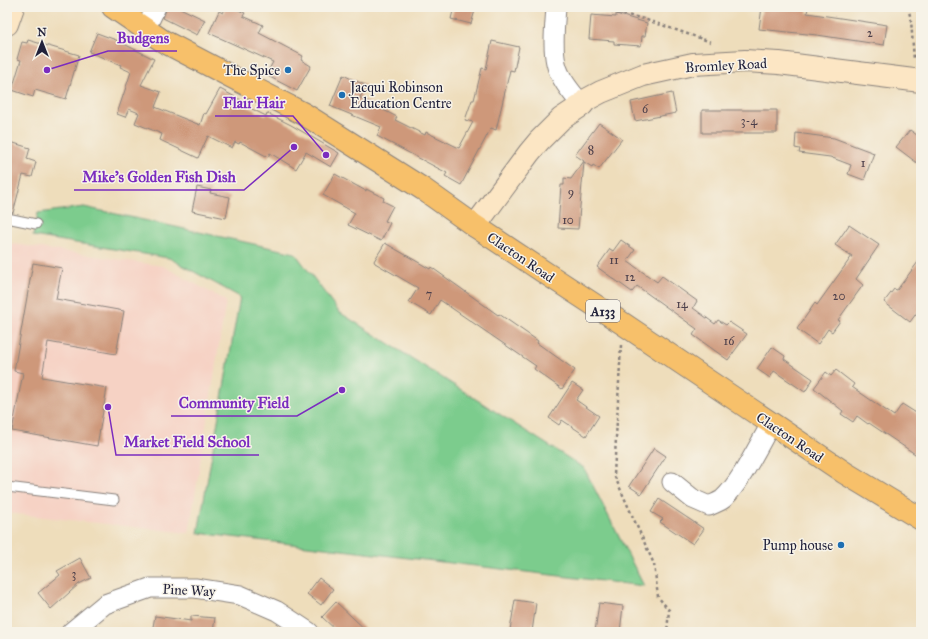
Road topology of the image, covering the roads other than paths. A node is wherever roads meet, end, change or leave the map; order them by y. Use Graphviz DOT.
graph roads {
  1 [pos="13,7"];
  2 [pos="113,7"];
  3 [pos="156,7"];
  4 [pos="556,7"];
  5 [pos="7,24"];
  6 [pos="146,28"];
  7 [pos="918,80"];
  8 [pos="582,105"];
  9 [pos="7,218"];
  10 [pos="36,224"];
  11 [pos="475,226"];
  12 [pos="771,424"];
  13 [pos="672,482"];
  14 [pos="7,487"];
  15 [pos="114,500"];
  16 [pos="921,519"];
  17 [pos="71,632"];
  18 [pos="309,632"];
  1 -- 5 [label="street"];
  2 -- 6 [label="main road, Clacton Road / A133"];
  3 -- 6 [label="street"];
  4 -- 8 [label="street"];
  6 -- 11 [label="main road, Clacton Road / A133"];
  7 -- 8 [label="street, Bromley Road"];
  8 -- 11 [label="street, Bromley Road"];
  9 -- 10 [label="lane"];
  11 -- 12 [label="main road, Clacton Road / A133"];
  12 -- 13 [label="street"];
  12 -- 16 [label="main road, Clacton Road / A133"];
  14 -- 15 [label="lane"];
  17 -- 18 [label="street, Pine Way"];
}
